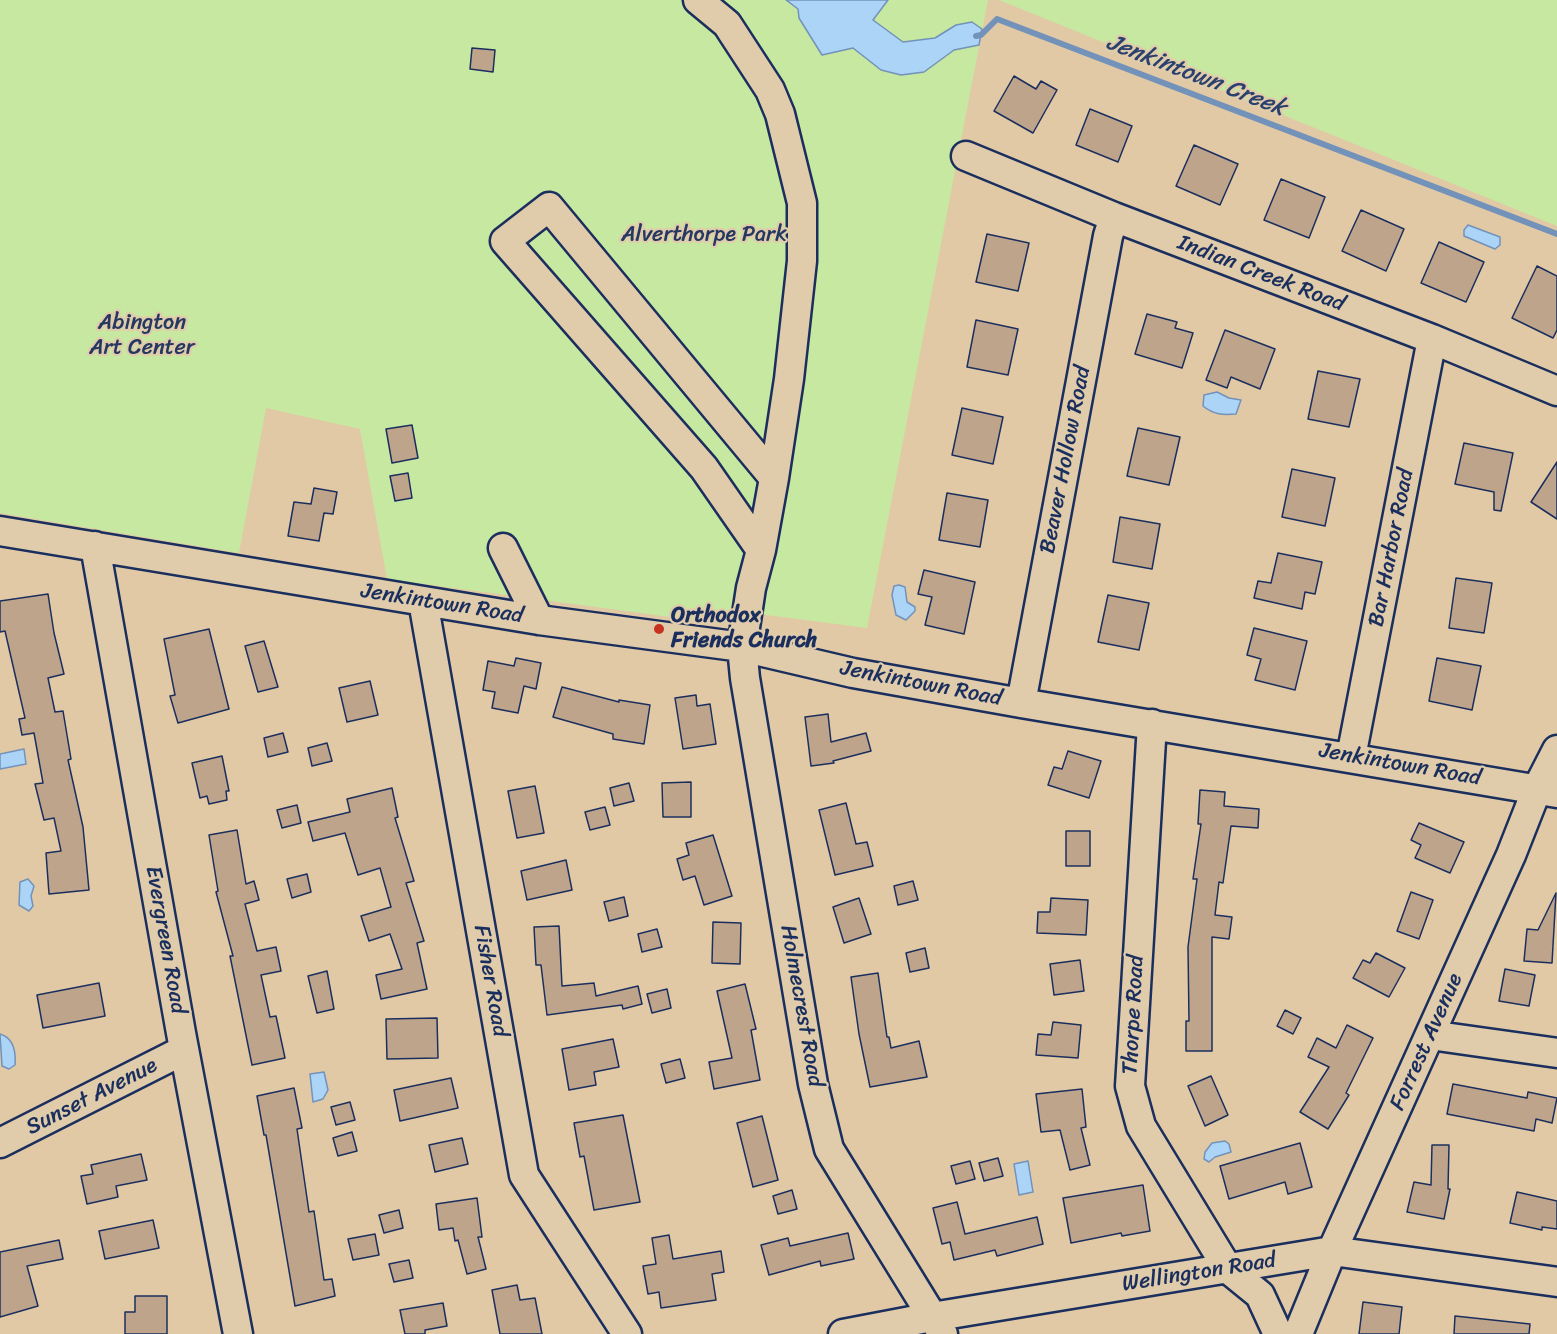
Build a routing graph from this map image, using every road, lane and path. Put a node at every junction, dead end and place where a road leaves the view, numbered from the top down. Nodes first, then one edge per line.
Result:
1 (698, 0) edge
2 (966, 156) dead end
3 (1114, 217) junction
4 (1432, 339) junction
5 (1557, 391) edge
6 (774, 478) junction
7 (0, 531) edge
8 (95, 546) junction
9 (503, 548) dead end
10 (761, 550) junction
11 (423, 601) junction
12 (539, 620) junction
13 (742, 647) junction
14 (1021, 703) junction
15 (1152, 724) junction
16 (1557, 750) edge
17 (1351, 757) junction
18 (1547, 791) edge
19 (1430, 1035) junction
20 (184, 1050) junction
21 (1557, 1053) edge
22 (0, 1143) edge
23 (1332, 1251) junction
24 (1228, 1269) junction
25 (1557, 1282) edge
26 (938, 1325) edge
27 (238, 1334) edge
28 (627, 1334) edge
29 (843, 1334) edge
30 (1278, 1334) edge
31 (1298, 1334) edge

1 - 6 street, Holmecrest Road
2 - 3 street, Indian Creek Road
3 - 4 street, Indian Creek Road
3 - 14 street, Beaver Hollow Road
4 - 5 street, Indian Creek Road
4 - 17 street, Bar Harbor Road
6 - 10 street, Holmecrest Road
6 - 10 street
7 - 8 street, Jenkintown Road
8 - 11 street, Jenkintown Road
8 - 20 street, Evergreen Road
9 - 12 street
10 - 13 street, Holmecrest Road
11 - 12 street, Jenkintown Road
11 - 28 street, Fisher Road
12 - 13 street, Jenkintown Road
13 - 14 street, Jenkintown Road
13 - 26 street, Holmecrest Road
14 - 15 street, Jenkintown Road
15 - 17 street, Jenkintown Road
15 - 24 street, Thorpe Road
16 - 18 street, Forrest Avenue
17 - 18 street, Jenkintown Road
18 - 19 street, Forrest Avenue
19 - 21 street
19 - 23 street, Forrest Avenue
20 - 22 street, Sunset Avenue
20 - 27 street, Evergreen Road
23 - 24 street, Wellington Road
23 - 25 street, Wellington Road
23 - 31 street, Forrest Avenue
24 - 26 street, Wellington Road
24 - 30 street, Thorpe Road
26 - 29 street, Wellington Road

